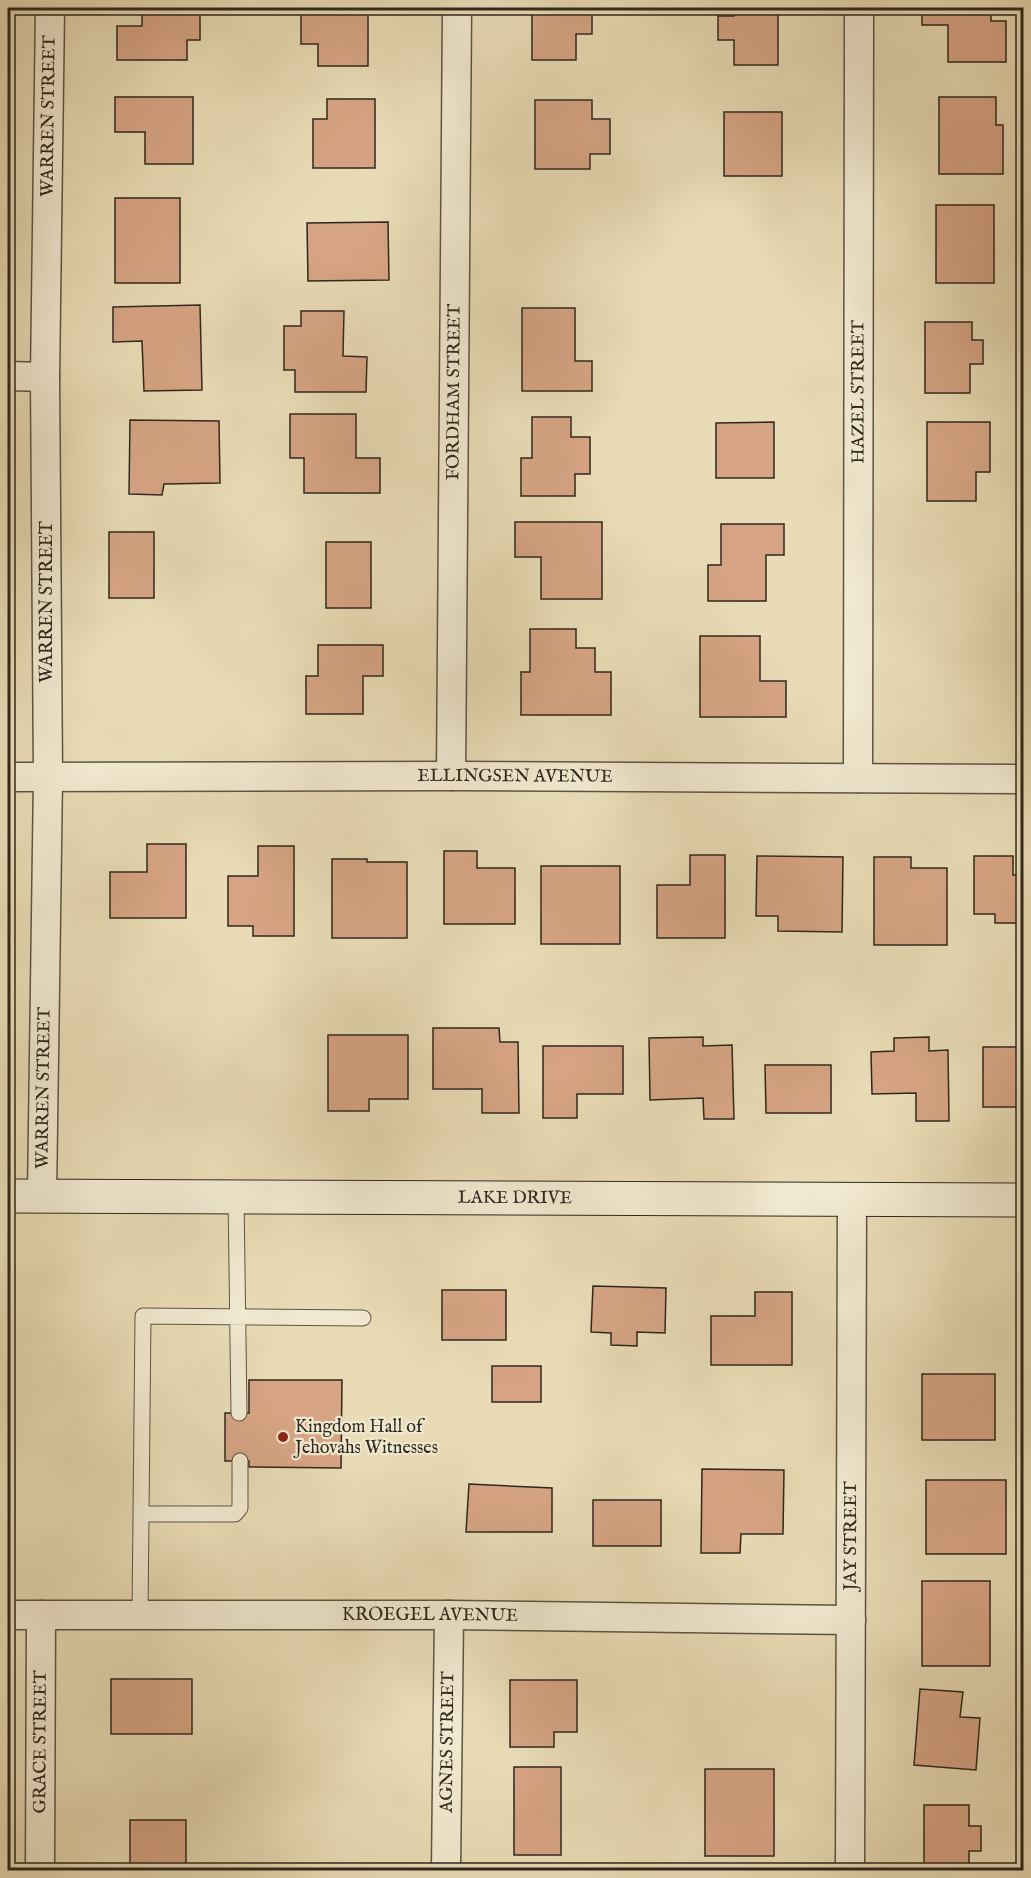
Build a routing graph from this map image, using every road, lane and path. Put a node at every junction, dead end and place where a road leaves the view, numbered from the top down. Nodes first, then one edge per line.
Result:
1 (50, 8) edge
2 (457, 8) edge
3 (859, 8) edge
4 (8, 376) edge
5 (45, 377) junction
6 (451, 776) junction
7 (8, 777) edge
8 (48, 777) junction
9 (858, 778) junction
10 (1023, 779) edge
11 (8, 1196) edge
12 (42, 1196) junction
13 (236, 1196) junction
14 (852, 1199) junction
15 (1023, 1200) edge
16 (238, 1318) junction
17 (363, 1318) dead end
18 (239, 1413) dead end
19 (240, 1461) dead end
20 (141, 1514) junction
21 (8, 1615) edge
22 (41, 1615) junction
23 (140, 1615) junction
24 (449, 1615) junction
25 (851, 1620) junction
26 (40, 1870) edge
27 (446, 1870) edge
28 (850, 1870) edge

1 - 5 street, WARREN STREET
2 - 6 street, FORDHAM STREET
3 - 9 street, HAZEL STREET
4 - 5 street
5 - 8 street, WARREN STREET
6 - 8 street, ELLINGSEN AVENUE
6 - 9 street, ELLINGSEN AVENUE
7 - 8 street, ELLINGSEN AVENUE
8 - 12 street, WARREN STREET
9 - 10 street, ELLINGSEN AVENUE
11 - 12 street, LAKE DRIVE
12 - 13 street, LAKE DRIVE
13 - 14 street, LAKE DRIVE
13 - 16 lane
14 - 15 street, LAKE DRIVE
14 - 25 street, JAY STREET
16 - 17 lane
16 - 18 lane
16 - 20 lane
19 - 20 lane
20 - 23 lane
21 - 22 street, KROEGEL AVENUE
22 - 23 street, KROEGEL AVENUE
22 - 26 street, GRACE STREET
23 - 24 street, KROEGEL AVENUE
24 - 25 street, KROEGEL AVENUE
24 - 27 street, AGNES STREET
25 - 28 street, JAY STREET

